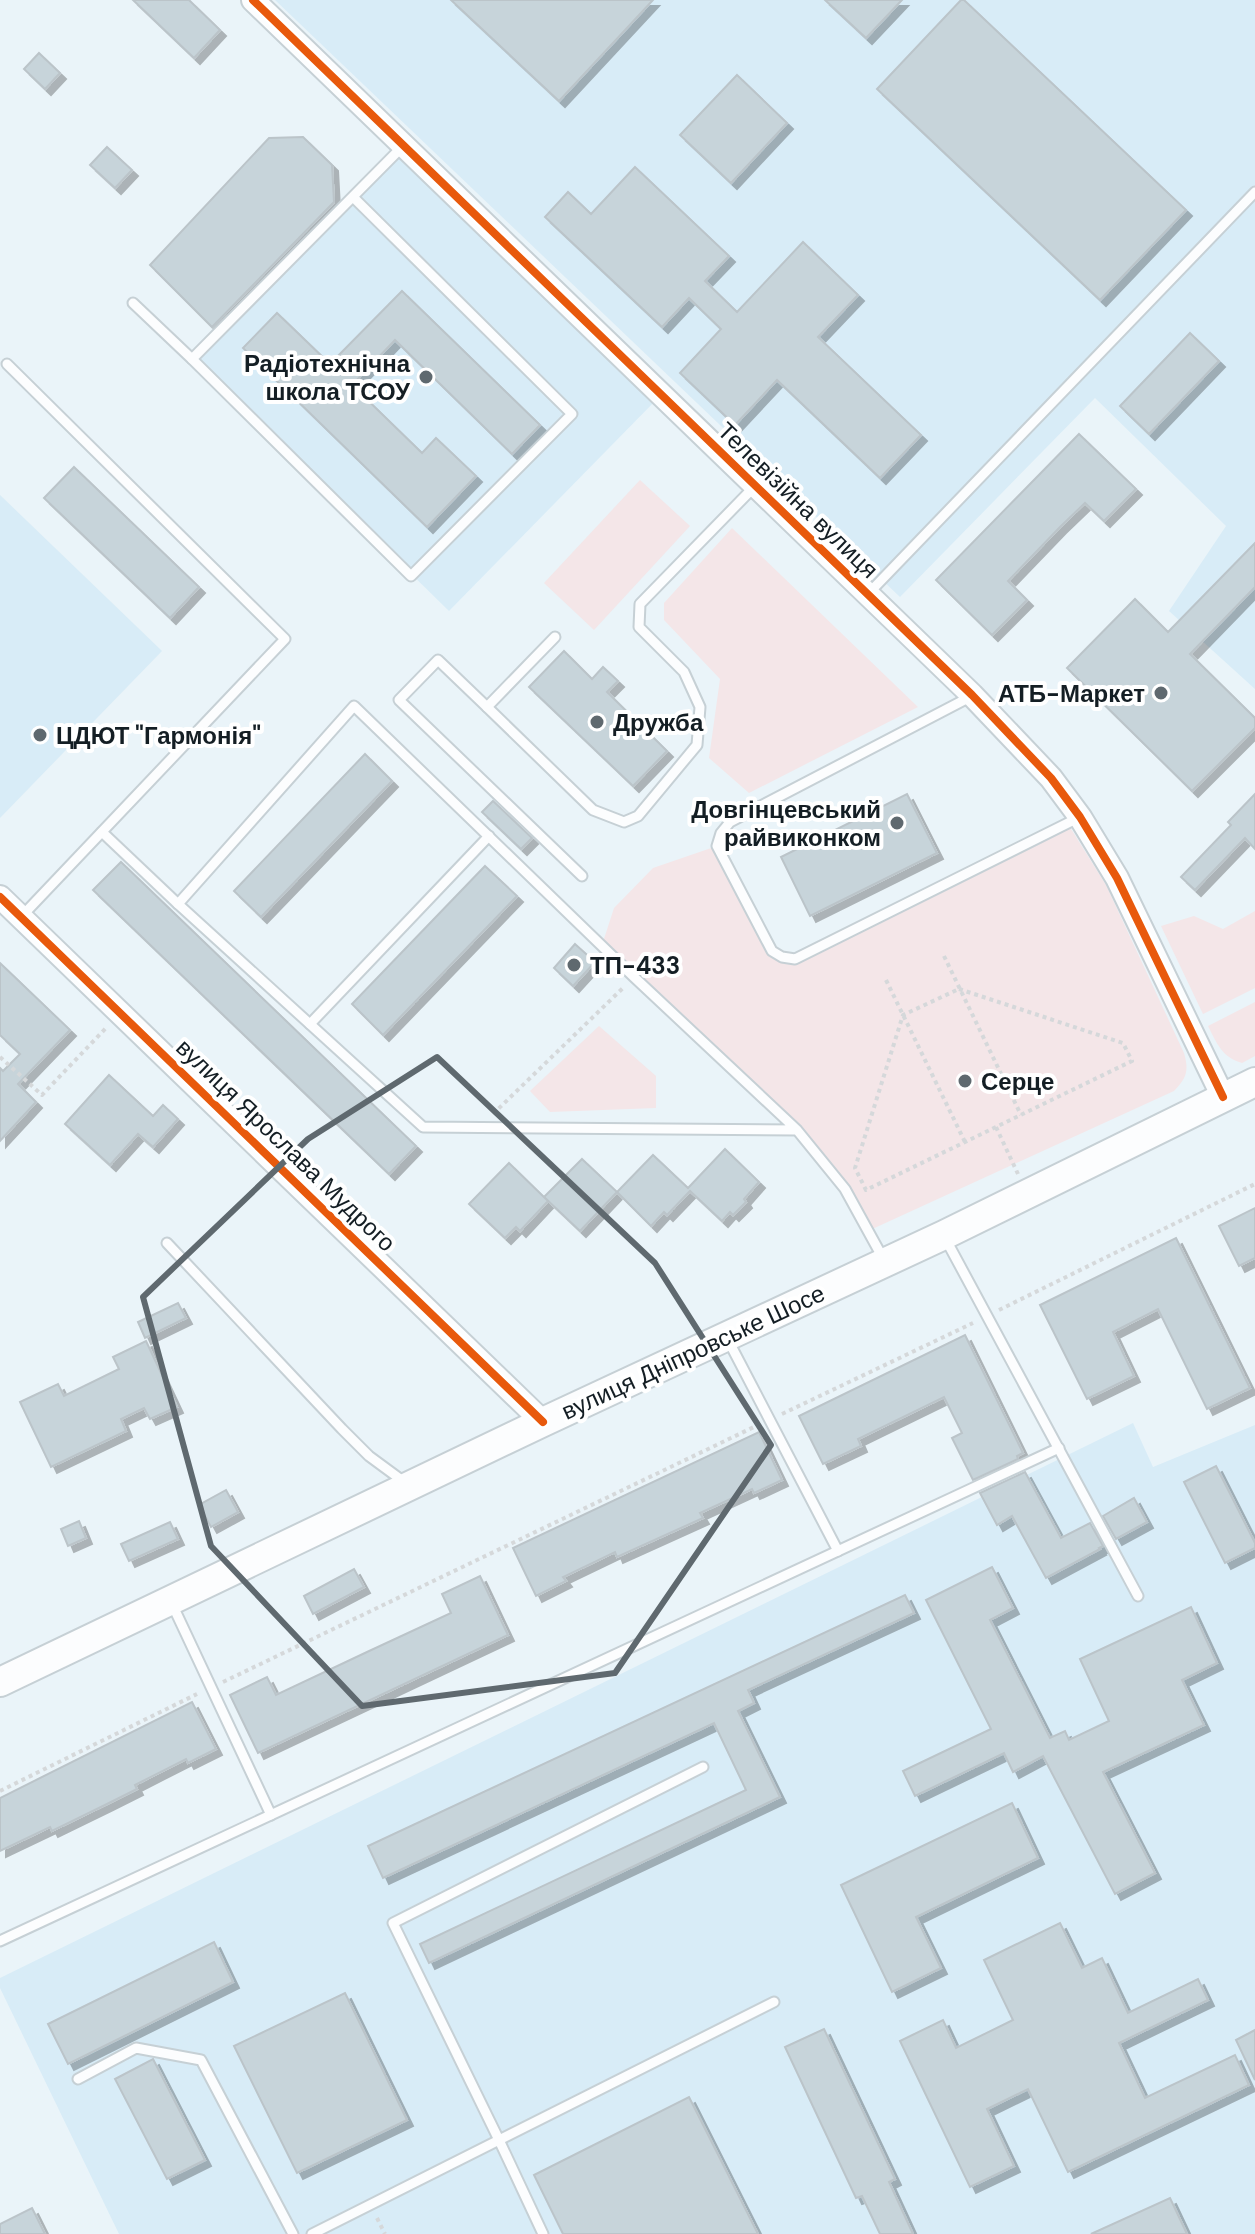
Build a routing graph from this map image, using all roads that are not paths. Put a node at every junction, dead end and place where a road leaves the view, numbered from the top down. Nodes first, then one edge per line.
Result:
1 (253, 0) edge
2 (403, 146) junction
3 (1255, 192) edge
4 (353, 197) junction
5 (133, 303) dead end
6 (192, 359) junction
7 (7, 364) dead end
8 (756, 485) junction
9 (867, 595) junction
10 (555, 637) dead end
11 (972, 695) junction
12 (487, 707) junction
13 (1080, 817) junction
14 (102, 832) junction
15 (489, 836) junction
16 (582, 876) dead end
17 (0, 897) edge
18 (178, 904) junction
19 (21, 917) junction
20 (310, 1024) junction
21 (1255, 1082) edge
22 (1223, 1097) junction
23 (797, 1130) junction
24 (944, 1235) junction
25 (167, 1243) dead end
26 (886, 1262) junction
27 (727, 1337) junction
28 (543, 1422) junction
29 (1059, 1448) junction
30 (410, 1486) junction
31 (838, 1551) junction
32 (1138, 1596) dead end
33 (171, 1601) junction
34 (0, 1682) edge
35 (703, 1767) dead end
36 (271, 1815) junction
37 (0, 1941) edge
38 (774, 2002) dead end
39 (78, 2079) dead end
40 (499, 2140) junction
41 (293, 2234) edge
42 (312, 2234) edge
43 (543, 2234) edge

1 - 2 street, Телевізійна вулиця
2 - 4 lane
2 - 8 street, Телевізійна вулиця
3 - 9 lane
4 - 6 lane
4 - 6 lane
5 - 6 lane
7 - 14 lane
8 - 9 street, Телевізійна вулиця
8 - 12 lane
9 - 11 street, Телевізійна вулиця
10 - 12 lane
11 - 13 street, Телевізійна вулиця
11 - 13 lane
12 - 16 lane
13 - 22 street, Телевізійна вулиця
14 - 18 lane
14 - 19 lane
15 - 18 lane
15 - 20 lane
15 - 23 lane
17 - 19 street, вулиця Ярослава Мудрого
18 - 20 lane
19 - 28 street, вулиця Ярослава Мудрого
20 - 23 lane
21 - 22 main road, вулиця Дніпровське Шосе
22 - 24 main road, вулиця Дніпровське Шосе
23 - 26 lane
24 - 26 main road, вулиця Дніпровське Шосе
24 - 29 lane
25 - 30 lane
26 - 27 main road, вулиця Дніпровське Шосе
27 - 28 main road, вулиця Дніпровське Шосе
27 - 31 lane
28 - 30 main road, вулиця Дніпровське Шосе
29 - 31 lane
29 - 32 lane
30 - 33 main road, вулиця Дніпровське Шосе
31 - 36 lane
33 - 34 main road, вулиця Дніпровське Шосе
33 - 36 lane
35 - 40 lane
36 - 37 lane
38 - 40 lane
39 - 41 lane
40 - 42 lane
40 - 43 lane

